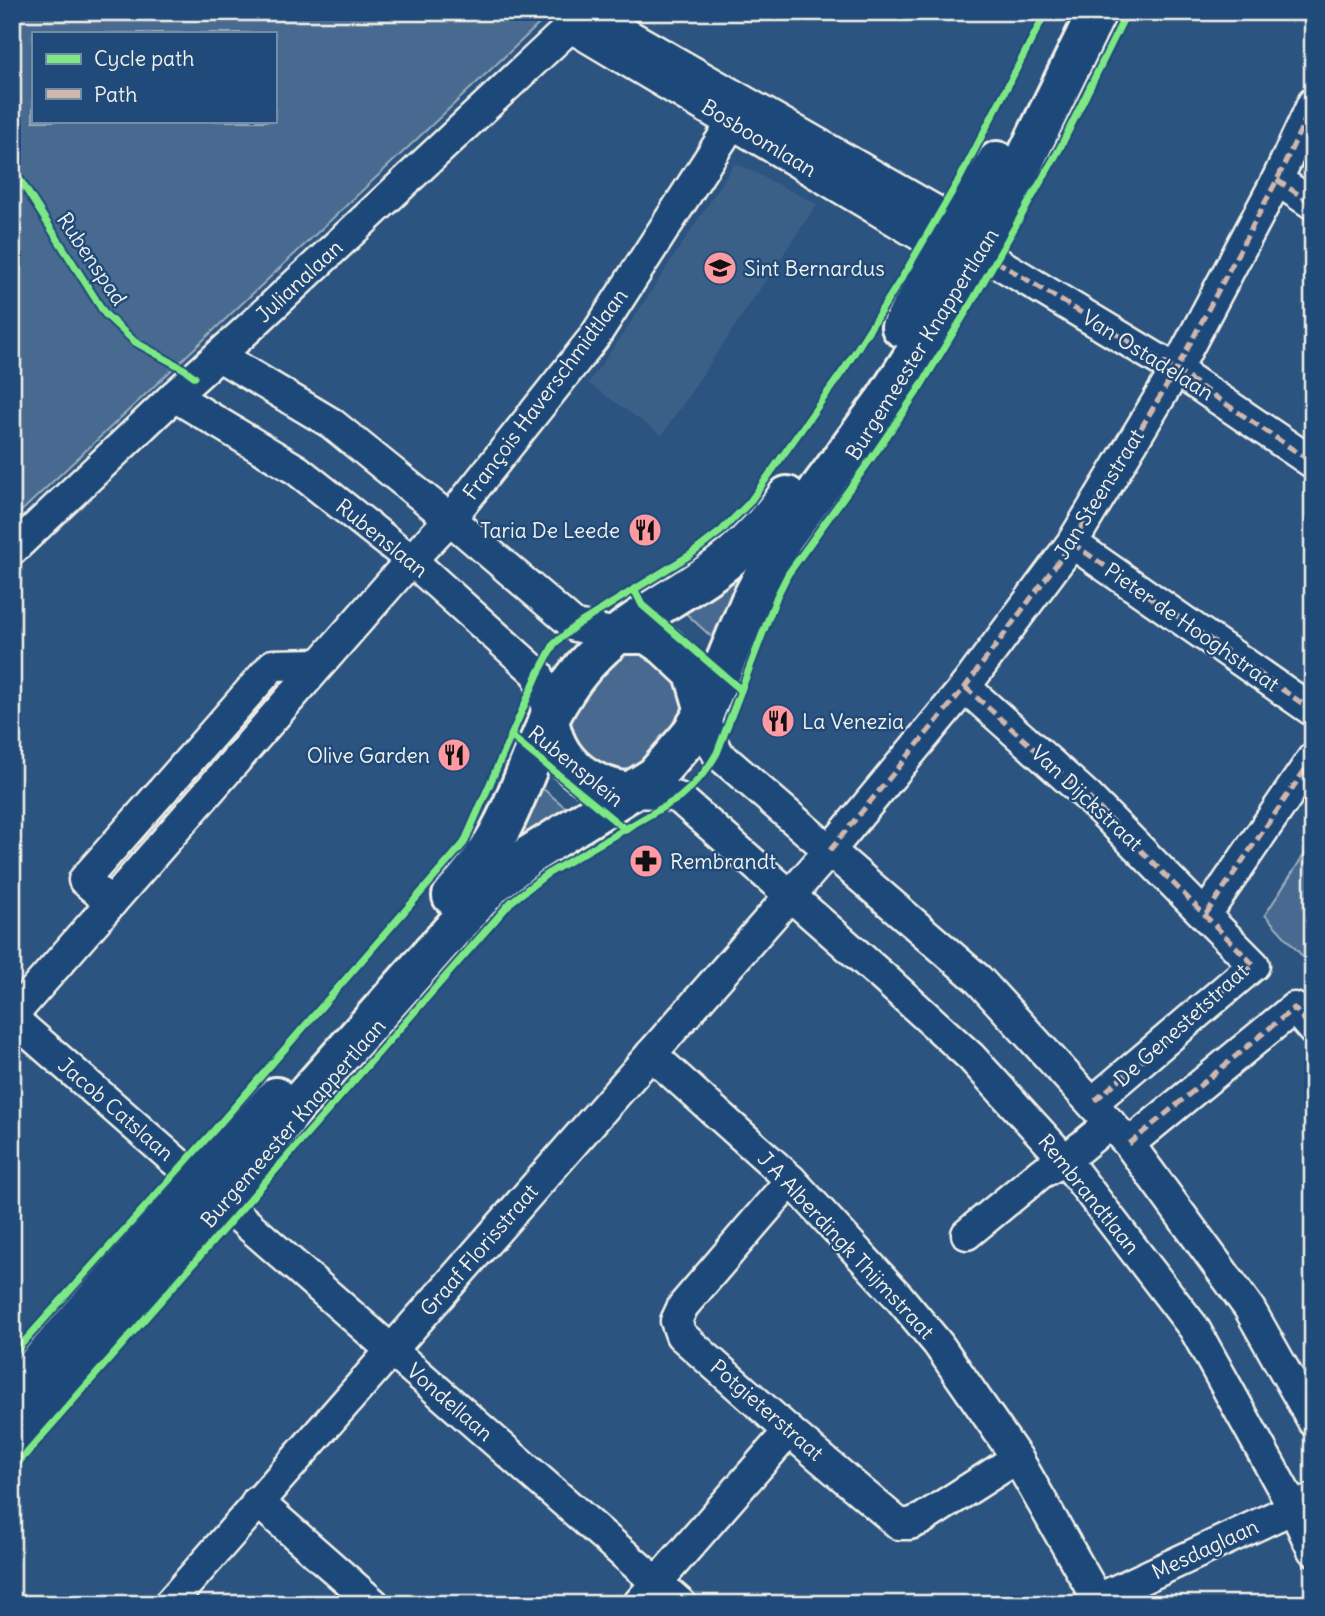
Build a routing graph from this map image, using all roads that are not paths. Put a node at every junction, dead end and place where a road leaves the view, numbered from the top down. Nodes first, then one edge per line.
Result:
1 (1076, 12) edge
2 (1097, 12) edge
3 (582, 17) edge
4 (1313, 103) edge
5 (740, 113) junction
6 (1277, 180) junction
7 (1313, 204) edge
8 (962, 242) junction
9 (219, 356) junction
10 (1176, 370) junction
11 (174, 396) junction
12 (1313, 463) edge
13 (450, 519) junction
14 (1072, 543) junction
15 (12, 550) edge
16 (411, 560) junction
17 (618, 634) junction
18 (965, 687) junction
19 (705, 711) junction
20 (1313, 711) edge
21 (549, 718) junction
22 (1313, 758) edge
23 (630, 792) junction
24 (830, 850) junction
25 (790, 897) junction
26 (1206, 914) junction
27 (12, 1017) edge
28 (1313, 1030) edge
29 (651, 1054) junction
30 (1110, 1123) junction
31 (1065, 1160) junction
32 (792, 1181) junction
33 (210, 1192) junction
34 (967, 1234) dead end
35 (391, 1350) junction
36 (12, 1394) edge
37 (1313, 1421) edge
38 (789, 1431) junction
39 (12, 1436) edge
40 (1017, 1458) junction
41 (257, 1501) junction
42 (1303, 1503) edge
43 (1313, 1550) edge
44 (648, 1593) edge
45 (1097, 1602) edge
46 (169, 1604) edge
47 (374, 1604) edge
48 (681, 1604) edge

1 - 8 main road, Burgemeester Knappertlaan
2 - 8 main road, Burgemeester Knappertlaan
3 - 5 street, Bosboomlaan
3 - 9 street, Julianalaan
4 - 6 street, Jan Steenstraat
5 - 8 street, Bosboomlaan
5 - 13 street, François Haverschmidtlaan
6 - 7 street
6 - 10 street, Jan Steenstraat
8 - 10 street, Van Ostadelaan
8 - 17 main road, Burgemeester Knappertlaan
8 - 19 main road, Burgemeester Knappertlaan
9 - 11 street, Julianalaan
9 - 13 street
10 - 12 street, Van Ostadelaan
10 - 14 street, Jan Steenstraat
11 - 15 street, Julianalaan
11 - 16 street, Rubenslaan
13 - 16 street, François Haverschmidtlaan
13 - 17 street
14 - 18 street, Jan Steenstraat
14 - 20 street, Pieter de Hooghstraat
16 - 21 street, Rubenslaan
16 - 27 street, François Haverschmidtlaan
17 - 19 main road
17 - 21 main road, Rubensplein
18 - 24 street, Jan Steenstraat
18 - 26 street, Van Dijckstraat
19 - 23 main road, Rubensplein
19 - 24 street
21 - 23 main road, Rubensplein
21 - 33 main road, Burgemeester Knappertlaan
22 - 26 street
23 - 25 street, Rembrandtlaan
23 - 33 main road, Burgemeester Knappertlaan
24 - 25 street
24 - 30 street
25 - 29 street, Graaf Florisstraat
25 - 31 street, Rembrandtlaan
26 - 30 street, De Genestetstraat
27 - 33 street, Jacob Catslaan
28 - 30 street, De Genestetstraat
29 - 32 street, J A Alberdingk Thijmstraat
29 - 35 street, Graaf Florisstraat
30 - 31 street, De Genestetstraat
30 - 37 street
31 - 34 street, De Genestetstraat
31 - 42 street, Rembrandtlaan
32 - 38 street, Potgieterstraat
32 - 40 street, J A Alberdingk Thijmstraat
33 - 35 street, Vondellaan
33 - 36 main road, Burgemeester Knappertlaan
33 - 39 main road, Burgemeester Knappertlaan
35 - 41 street, Graaf Florisstraat
35 - 44 street, Vondellaan
38 - 40 street, Potgieterstraat
38 - 44 street
40 - 45 street, J A Alberdingk Thijmstraat
41 - 46 street, Graaf Florisstraat
41 - 47 street
42 - 43 street, Rembrandtlaan
42 - 45 street, Mesdaglaan
44 - 48 street, Vondellaan

